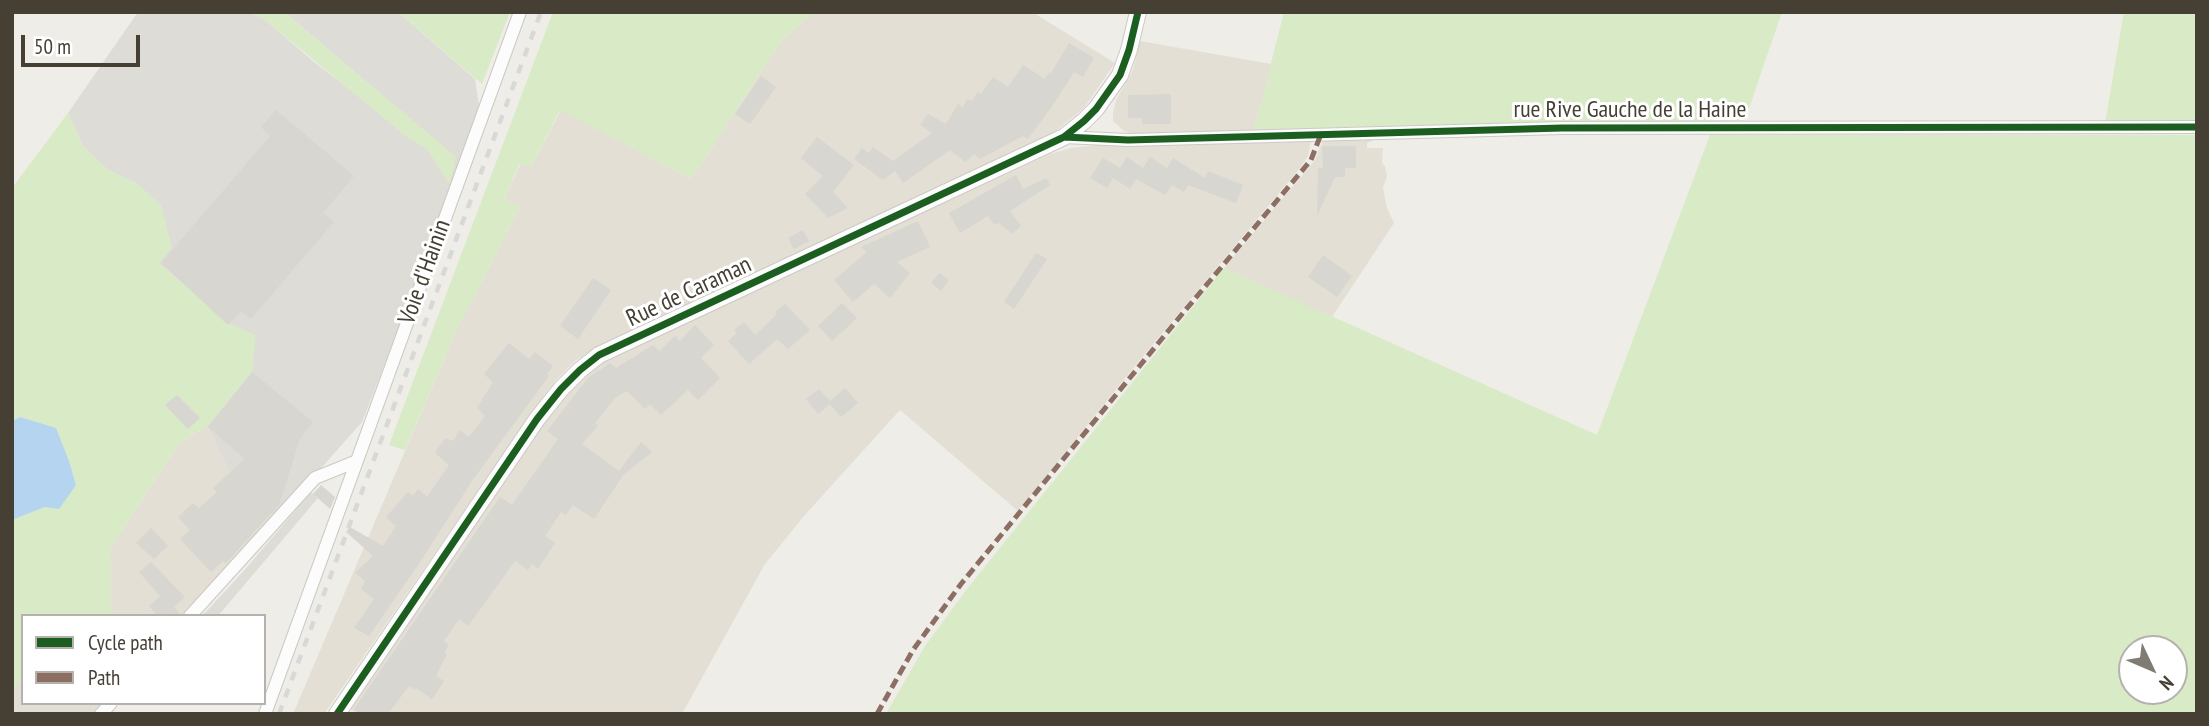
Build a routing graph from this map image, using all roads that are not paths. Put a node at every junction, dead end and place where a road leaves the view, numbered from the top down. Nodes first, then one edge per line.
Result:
1 (520, 12) edge
2 (1138, 12) edge
3 (2197, 127) edge
4 (1064, 137) junction
5 (357, 461) junction
6 (192, 614) edge
7 (265, 714) edge
8 (337, 714) edge

1 - 5 street, Voie d'Hainin
2 - 4 street, Rue de Caraman
3 - 4 street, rue Rive Gauche de la Haine
4 - 8 street, Rue de Caraman
5 - 6 street
5 - 7 street, Voie d'Hainin

